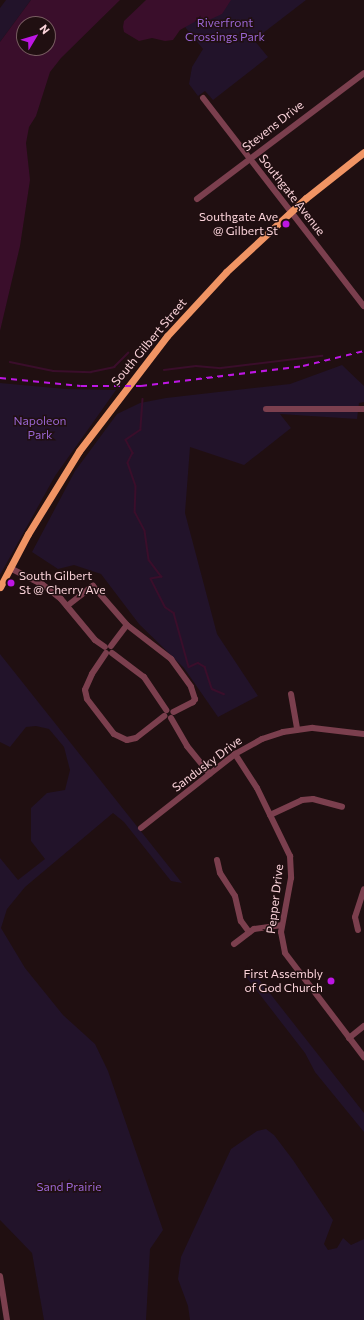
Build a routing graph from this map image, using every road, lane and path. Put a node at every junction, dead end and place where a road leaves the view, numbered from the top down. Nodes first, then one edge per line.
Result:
1 (364, 72) edge
2 (203, 98) dead end
3 (364, 152) edge
4 (250, 158) junction
5 (197, 199) dead end
6 (291, 212) junction
7 (364, 306) edge
8 (266, 409) dead end
9 (364, 409) edge
10 (10, 568) junction
11 (0, 587) edge
12 (67, 606) junction
13 (127, 625) junction
14 (109, 650) junction
15 (291, 694) dead end
16 (169, 714) junction
17 (297, 729) junction
18 (364, 734) edge
19 (235, 754) junction
20 (210, 774) junction
21 (342, 807) dead end
22 (270, 815) junction
23 (141, 828) dead end
24 (217, 860) dead end
25 (364, 889) edge
26 (282, 925) junction
27 (358, 930) dead end
28 (249, 932) junction
29 (234, 944) dead end
30 (364, 1026) edge
31 (349, 1038) junction
32 (364, 1057) edge
33 (0, 1276) edge
34 (7, 1320) edge

1 - 4 street, Stevens Drive
2 - 4 street, Southgate Avenue
3 - 6 main road, South Gilbert Street
4 - 5 street, Stevens Drive
4 - 6 street, Southgate Avenue
6 - 7 street, Southgate Avenue
6 - 10 main road, South Gilbert Street
8 - 9 street
10 - 11 main road, South Gilbert Street
10 - 12 street
12 - 13 street
12 - 14 street
13 - 14 street
13 - 16 street
14 - 16 street
14 - 16 street
15 - 17 street
16 - 20 street
17 - 18 street, Sandusky Drive
17 - 19 street, Sandusky Drive
19 - 20 street, Sandusky Drive
19 - 22 street, Pepper Drive
20 - 23 street, Sandusky Drive
21 - 22 street
22 - 26 street, Pepper Drive
24 - 28 street
25 - 27 street
26 - 28 street
26 - 31 street, Pepper Drive
28 - 29 street
30 - 31 street
31 - 32 street, Pepper Drive
33 - 34 street

